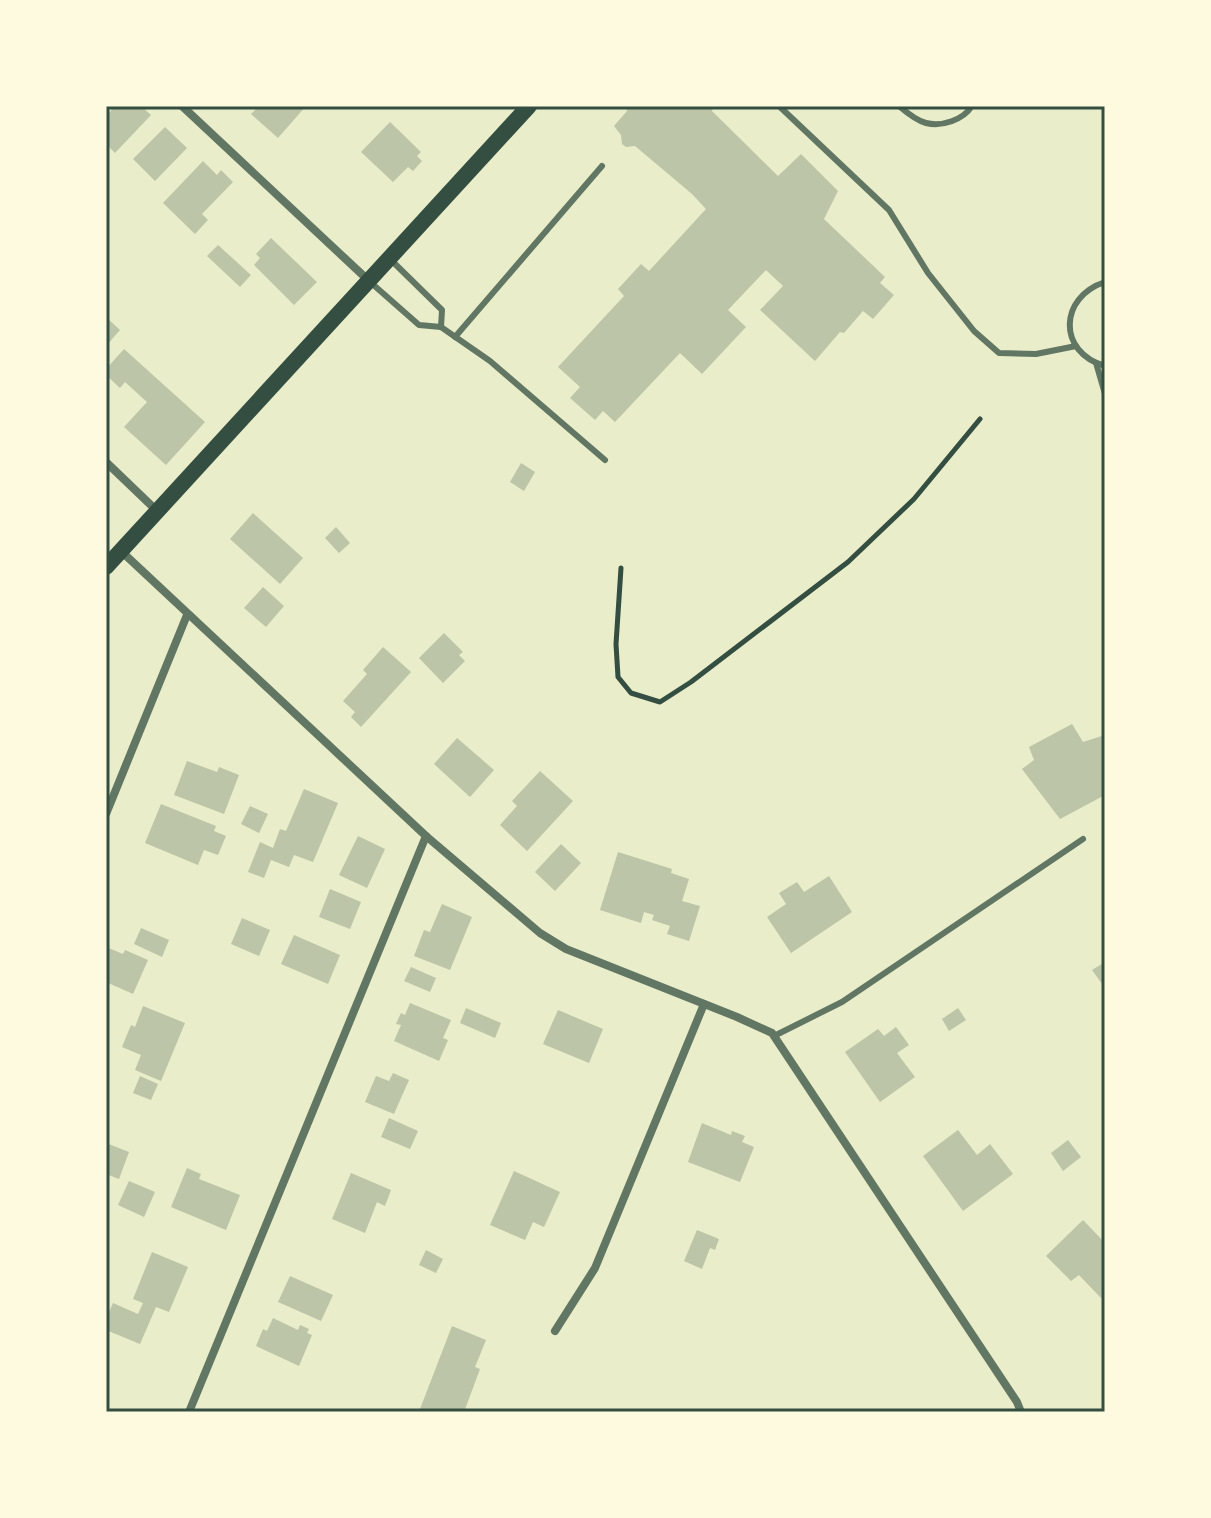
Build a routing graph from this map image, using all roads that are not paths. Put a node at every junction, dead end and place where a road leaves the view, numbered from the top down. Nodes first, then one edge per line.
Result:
1 (182, 106) edge
2 (529, 106) edge
3 (779, 106) edge
4 (899, 106) edge
5 (972, 106) edge
6 (602, 166) dead end
7 (389, 258) junction
8 (368, 280) junction
9 (1105, 282) edge
10 (441, 327) junction
11 (455, 337) junction
12 (1076, 346) junction
13 (1096, 363) junction
14 (1105, 366) edge
15 (1105, 394) edge
16 (605, 460) dead end
17 (106, 462) edge
18 (157, 511) junction
19 (121, 551) junction
20 (106, 567) edge
21 (187, 615) junction
22 (106, 814) edge
23 (426, 836) junction
24 (1083, 839) dead end
25 (704, 1004) junction
26 (774, 1036) junction
27 (555, 1331) dead end
28 (189, 1412) edge
29 (1021, 1412) edge

1 - 8 street
2 - 7 main road
3 - 12 lane
4 - 5 lane
6 - 11 lane
7 - 8 main road
7 - 10 lane
8 - 10 lane
8 - 18 main road
9 - 12 lane
10 - 11 lane
11 - 16 lane
12 - 13 lane
13 - 14 lane
13 - 15 lane
17 - 18 street
18 - 19 main road
19 - 20 main road
19 - 21 street
21 - 22 street
21 - 23 street
23 - 25 street
23 - 28 street
24 - 26 lane
25 - 26 street
25 - 27 street
26 - 29 street

